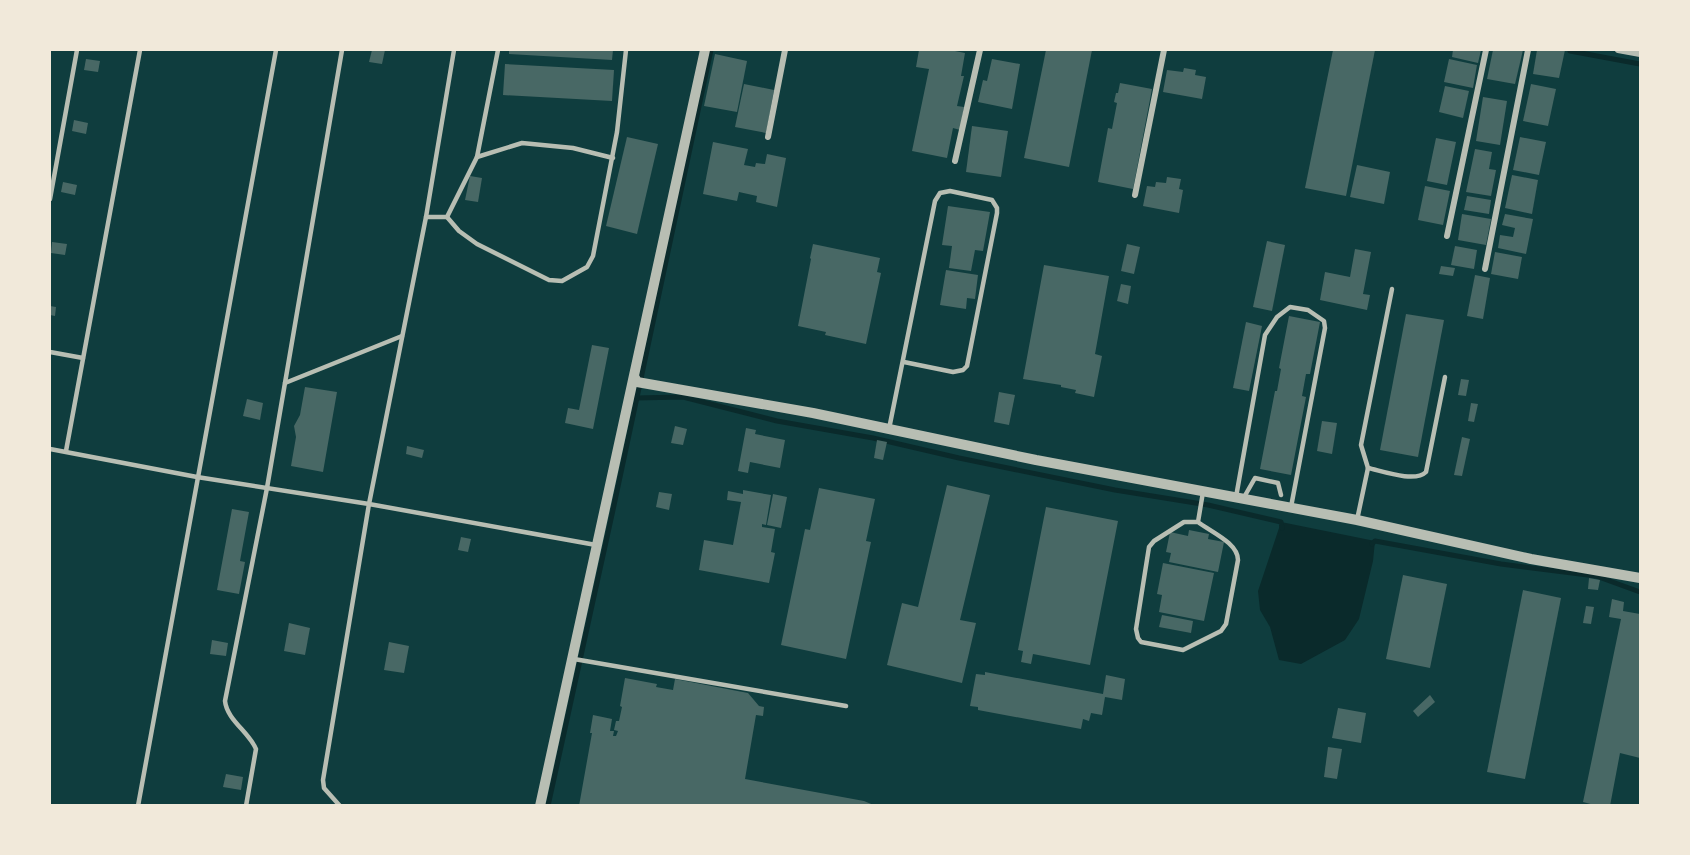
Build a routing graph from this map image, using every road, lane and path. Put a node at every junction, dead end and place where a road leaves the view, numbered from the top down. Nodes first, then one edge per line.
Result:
1 (76, 50) edge
2 (140, 50) edge
3 (276, 50) edge
4 (342, 50) edge
5 (454, 50) edge
6 (498, 50) edge
7 (626, 50) edge
8 (705, 50) edge
9 (785, 50) edge
10 (980, 50) edge
11 (1164, 50) edge
12 (1486, 50) edge
13 (1528, 50) edge
14 (1618, 50) edge
15 (1641, 54) edge
16 (768, 137) dead end
17 (477, 156) junction
18 (613, 158) junction
19 (955, 161) dead end
20 (1135, 195) dead end
21 (50, 199) edge
22 (426, 217) junction
23 (447, 217) junction
24 (1447, 236) dead end
25 (1485, 269) dead end
26 (1392, 289) dead end
27 (402, 336) junction
28 (50, 352) edge
29 (83, 358) junction
30 (904, 362) junction
31 (1445, 377) dead end
32 (635, 378) junction
33 (285, 383) junction
34 (889, 429) junction
35 (50, 448) edge
36 (66, 452) junction
37 (1368, 468) junction
38 (197, 477) junction
39 (267, 488) junction
40 (1203, 492) junction
41 (1281, 495) dead end
42 (1239, 499) junction
43 (369, 504) junction
44 (1291, 507) junction
45 (1357, 520) junction
46 (1198, 522) junction
47 (598, 546) junction
48 (1641, 578) edge
49 (574, 659) junction
50 (846, 706) dead end
51 (138, 806) edge
52 (246, 806) edge
53 (340, 806) edge
54 (540, 806) edge

1 - 21 lane
2 - 29 lane
3 - 38 lane
4 - 33 lane
5 - 22 lane
6 - 17 lane
7 - 18 lane
8 - 32 street
9 - 16 street
10 - 19 street
11 - 20 street
12 - 24 street
13 - 25 street
14 - 15 street
17 - 18 lane
17 - 23 lane
18 - 23 lane
22 - 23 lane
22 - 27 lane
26 - 37 lane
27 - 33 lane
27 - 43 lane
28 - 29 lane
29 - 36 lane
30 - 30 lane
30 - 34 lane
31 - 37 lane
32 - 34 street
32 - 47 street
33 - 39 lane
34 - 40 street
35 - 36 lane
36 - 38 lane
37 - 45 lane
38 - 39 lane
38 - 51 lane
39 - 43 lane
39 - 52 lane
40 - 42 street
40 - 46 lane
41 - 42 lane
42 - 44 street
42 - 44 lane
43 - 47 lane
43 - 53 lane
44 - 45 street
45 - 48 street
46 - 46 lane
47 - 49 street
49 - 50 lane
49 - 54 street

